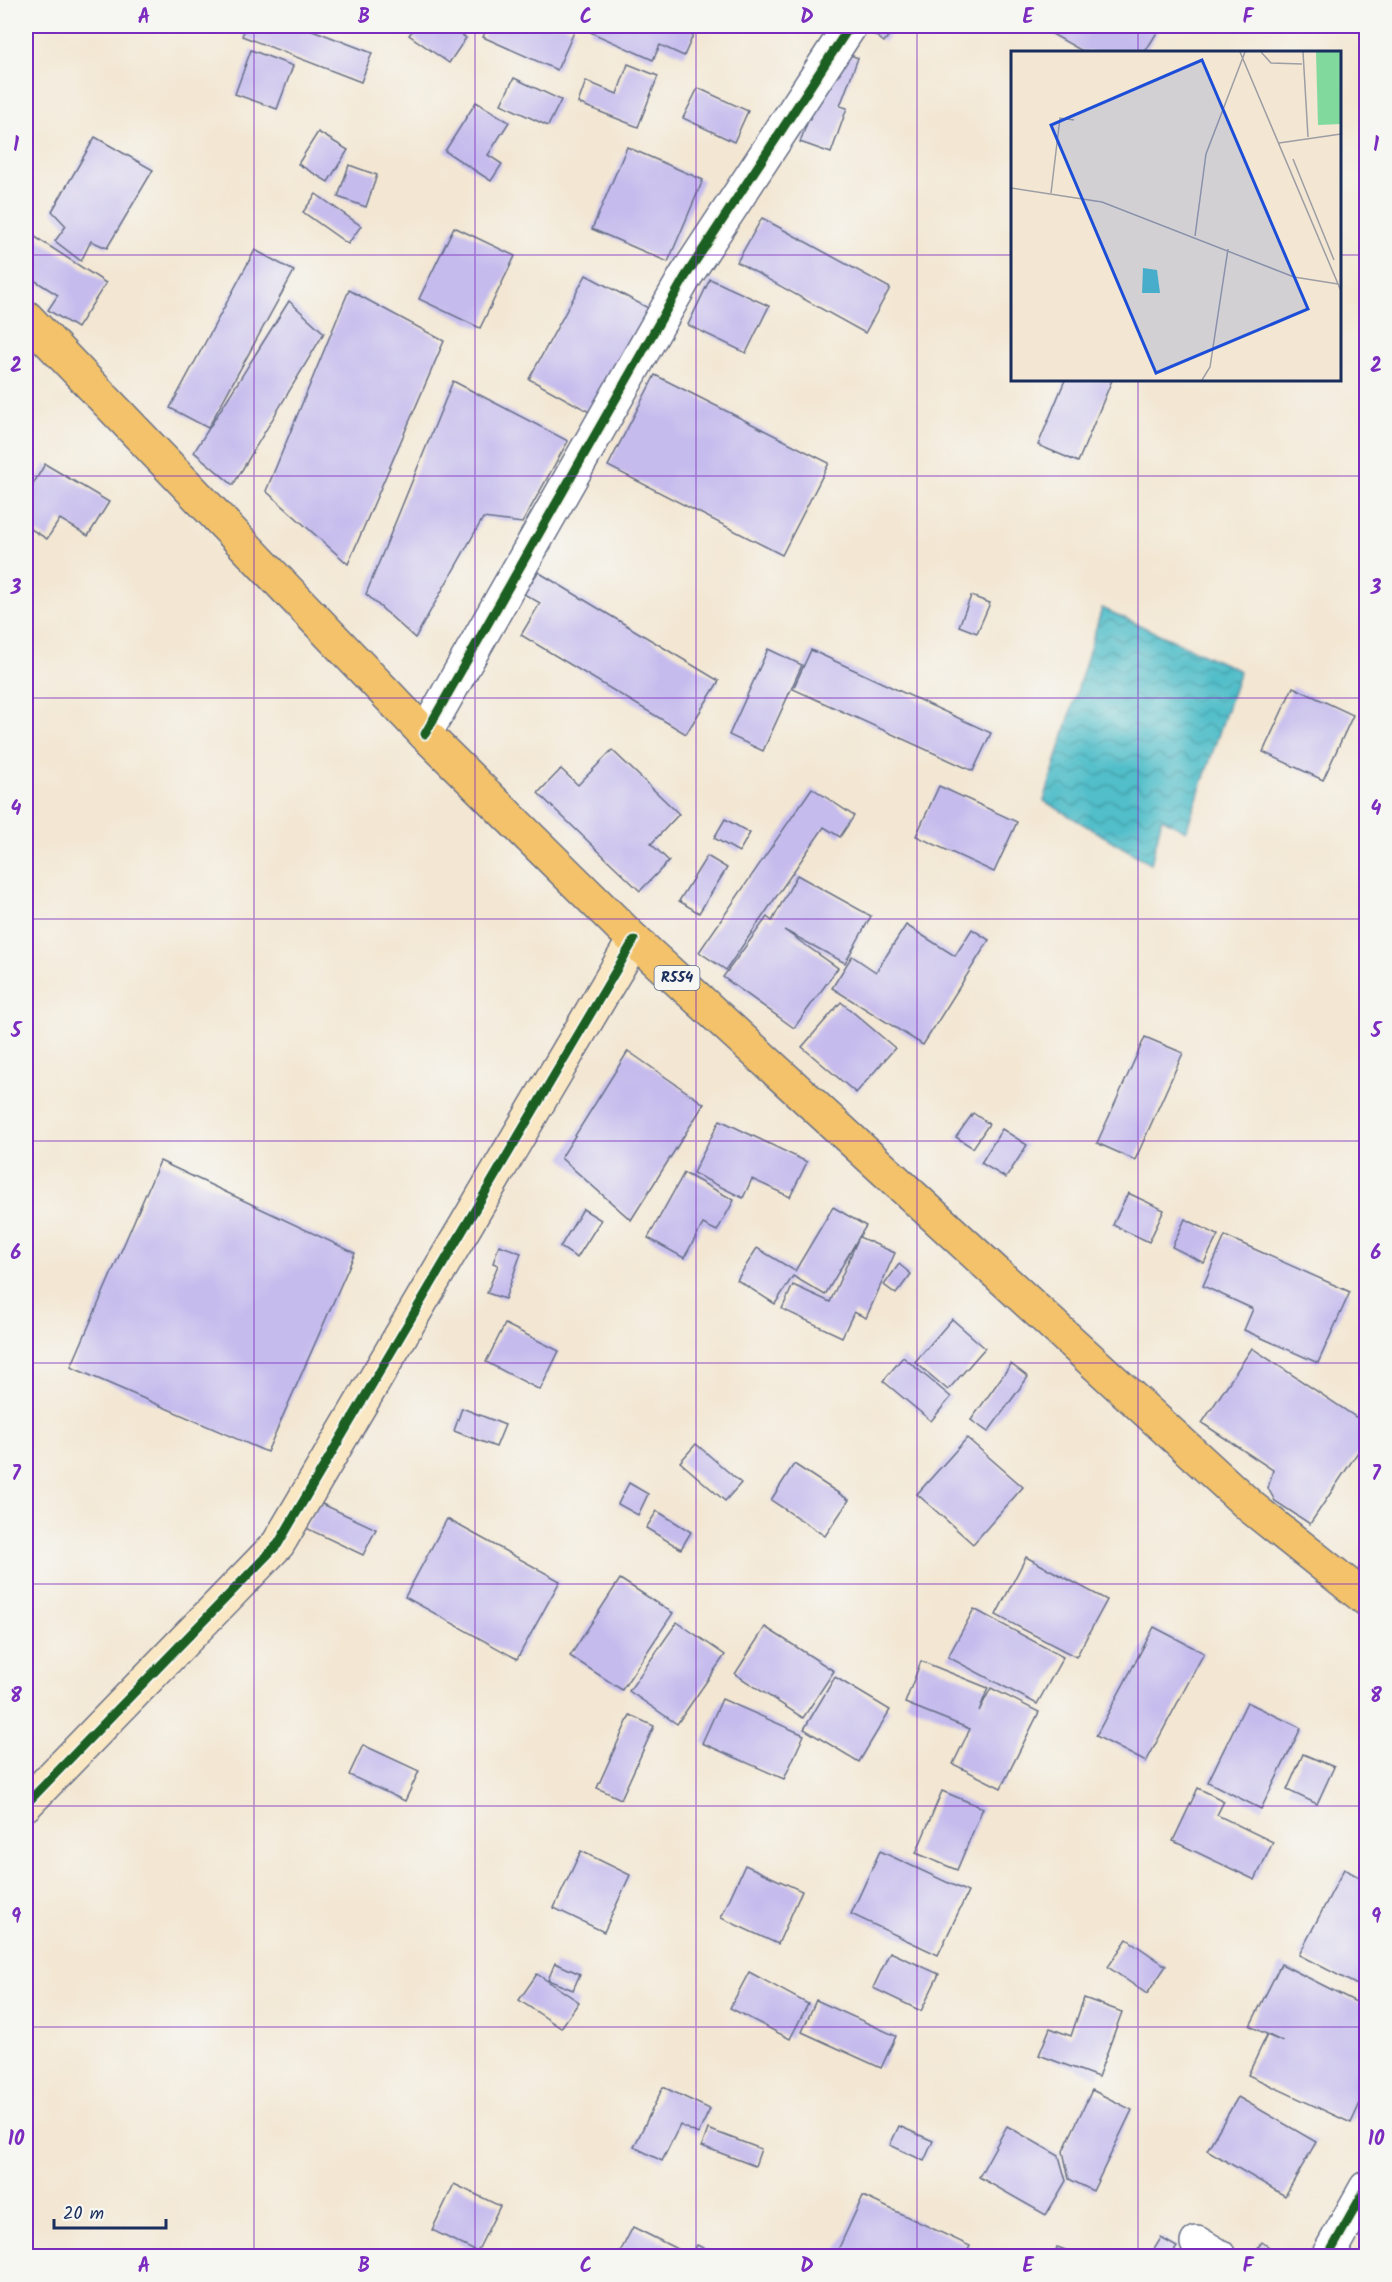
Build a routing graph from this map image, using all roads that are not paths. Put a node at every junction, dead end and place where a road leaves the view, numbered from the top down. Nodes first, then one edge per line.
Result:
1 (850, 26) edge
2 (26, 317) edge
3 (425, 734) junction
4 (634, 940) junction
5 (1366, 1599) edge
6 (26, 1804) edge
7 (1366, 2188) edge
8 (1328, 2256) edge

1 - 3 street
2 - 3 main road, R554
3 - 4 main road, R554
4 - 5 main road, R554
4 - 6 street
7 - 8 street

